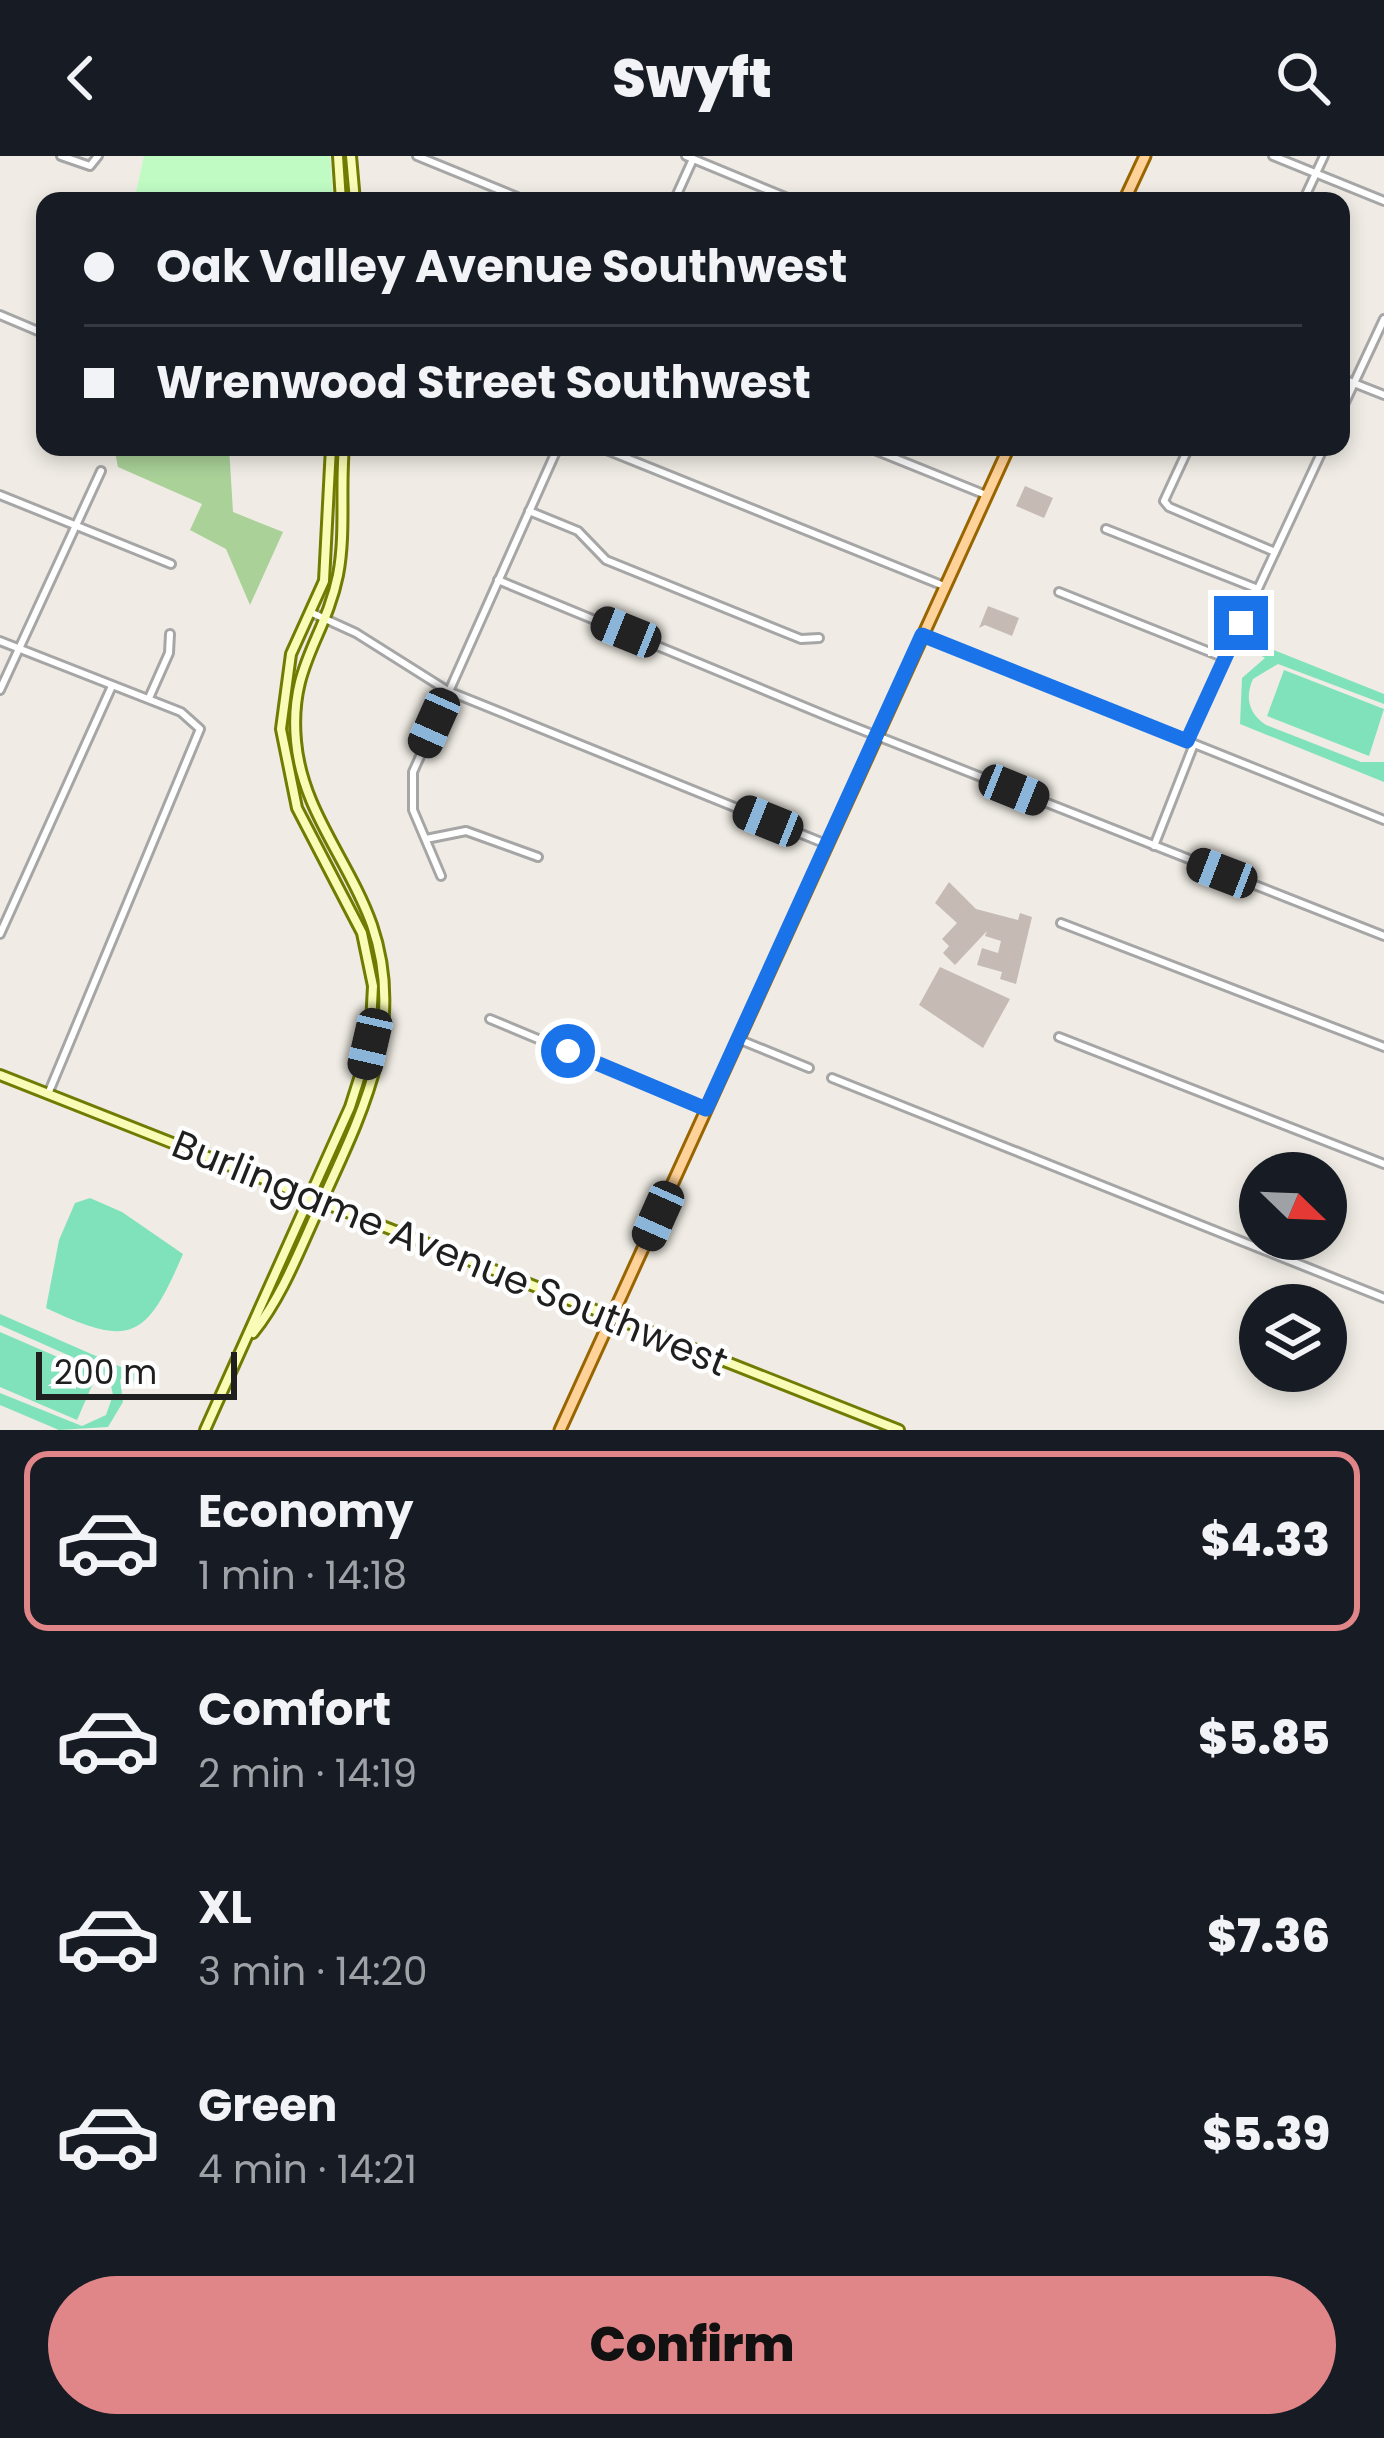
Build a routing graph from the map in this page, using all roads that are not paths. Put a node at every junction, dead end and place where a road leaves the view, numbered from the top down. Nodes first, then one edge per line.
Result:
1 (61, 156) edge
2 (98, 156) edge
3 (338, 156) edge
4 (351, 156) edge
5 (416, 156) edge
6 (1145, 156) edge
7 (1273, 156) edge
8 (1324, 156) edge
9 (690, 158) edge
10 (1316, 173) junction
11 (340, 192) edge
12 (354, 192) edge
13 (505, 192) edge
14 (677, 192) edge
15 (773, 192) edge
16 (1128, 192) edge
17 (1307, 192) edge
18 (1384, 201) edge
19 (0, 315) edge
20 (1384, 319) edge
21 (36, 330) edge
22 (1350, 381) edge
23 (1354, 383) junction
24 (1350, 392) edge
25 (1384, 394) edge
26 (331, 456) edge
27 (344, 456) edge
28 (554, 456) edge
29 (621, 456) edge
30 (889, 456) edge
31 (1005, 456) edge
32 (1185, 456) edge
33 (1320, 456) edge
34 (101, 471) dead end
35 (0, 495) edge
36 (986, 495) junction
37 (529, 511) junction
38 (76, 526) junction
39 (1106, 529) dead end
40 (1275, 553) junction
41 (172, 564) dead end
42 (498, 580) junction
43 (944, 586) junction
44 (1258, 589) junction
45 (1059, 592) dead end
46 (310, 612) junction
47 (322, 617) junction
48 (170, 634) dead end
49 (922, 635) junction
50 (818, 638) dead end
51 (0, 641) edge
52 (19, 649) junction
53 (1225, 658) junction
54 (112, 685) junction
55 (0, 690) edge
56 (448, 691) junction
57 (149, 700) junction
58 (876, 736) junction
59 (1191, 743) junction
60 (298, 757) junction
61 (285, 760) junction
62 (1384, 820) edge
63 (425, 838) junction
64 (826, 844) junction
65 (1154, 846) junction
66 (538, 857) dead end
67 (442, 876) dead end
68 (1061, 922) dead end
69 (0, 934) edge
70 (1384, 936) edge
71 (490, 1019) dead end
72 (1059, 1037) dead end
73 (738, 1039) junction
74 (1384, 1047) edge
75 (809, 1068) dead end
76 (0, 1075) edge
77 (832, 1078) dead end
78 (49, 1094) junction
79 (706, 1109) junction
80 (1384, 1164) edge
81 (308, 1197) junction
82 (321, 1202) junction
83 (1384, 1298) edge
84 (611, 1318) junction
85 (248, 1339) junction
86 (206, 1430) edge
87 (560, 1430) edge
88 (899, 1430) edge

1 - 2 street
3 - 11 street
4 - 12 street
5 - 13 street
6 - 16 main road
7 - 10 street
8 - 10 street
9 - 14 street
9 - 15 street
10 - 17 street
10 - 18 street
19 - 21 street
20 - 23 street
22 - 23 street
23 - 24 street
23 - 25 street
26 - 46 street
27 - 47 street
28 - 37 street
29 - 43 street
30 - 36 street
31 - 36 main road
32 - 40 street
33 - 40 street
34 - 38 street
35 - 38 street
36 - 43 main road
37 - 42 street
37 - 50 street
38 - 41 street
38 - 52 street
39 - 44 street
40 - 44 street
42 - 56 street
42 - 58 street
43 - 49 main road
44 - 53 street
45 - 53 street
46 - 47 street
46 - 61 street
47 - 56 street
47 - 60 street
48 - 57 street
49 - 58 main road
49 - 59 street
51 - 52 street
52 - 54 street
52 - 55 street
53 - 59 street
54 - 57 street
54 - 69 street
56 - 63 street
56 - 64 street
57 - 78 street
58 - 64 main road
58 - 65 street
59 - 62 street
59 - 65 street
60 - 61 street
60 - 82 street
61 - 81 street
63 - 66 street
63 - 67 street
64 - 73 main road
65 - 70 street
68 - 74 street
71 - 79 street
72 - 80 street
73 - 75 street
73 - 79 main road
76 - 78 street, Burlingame Avenue Southwest
77 - 83 street
78 - 81 street, Burlingame Avenue Southwest
79 - 84 main road
81 - 82 street, Burlingame Avenue Southwest
81 - 85 street
82 - 84 street, Burlingame Avenue Southwest
82 - 85 street
84 - 87 main road
84 - 88 street, Burlingame Avenue Southwest
85 - 86 street

